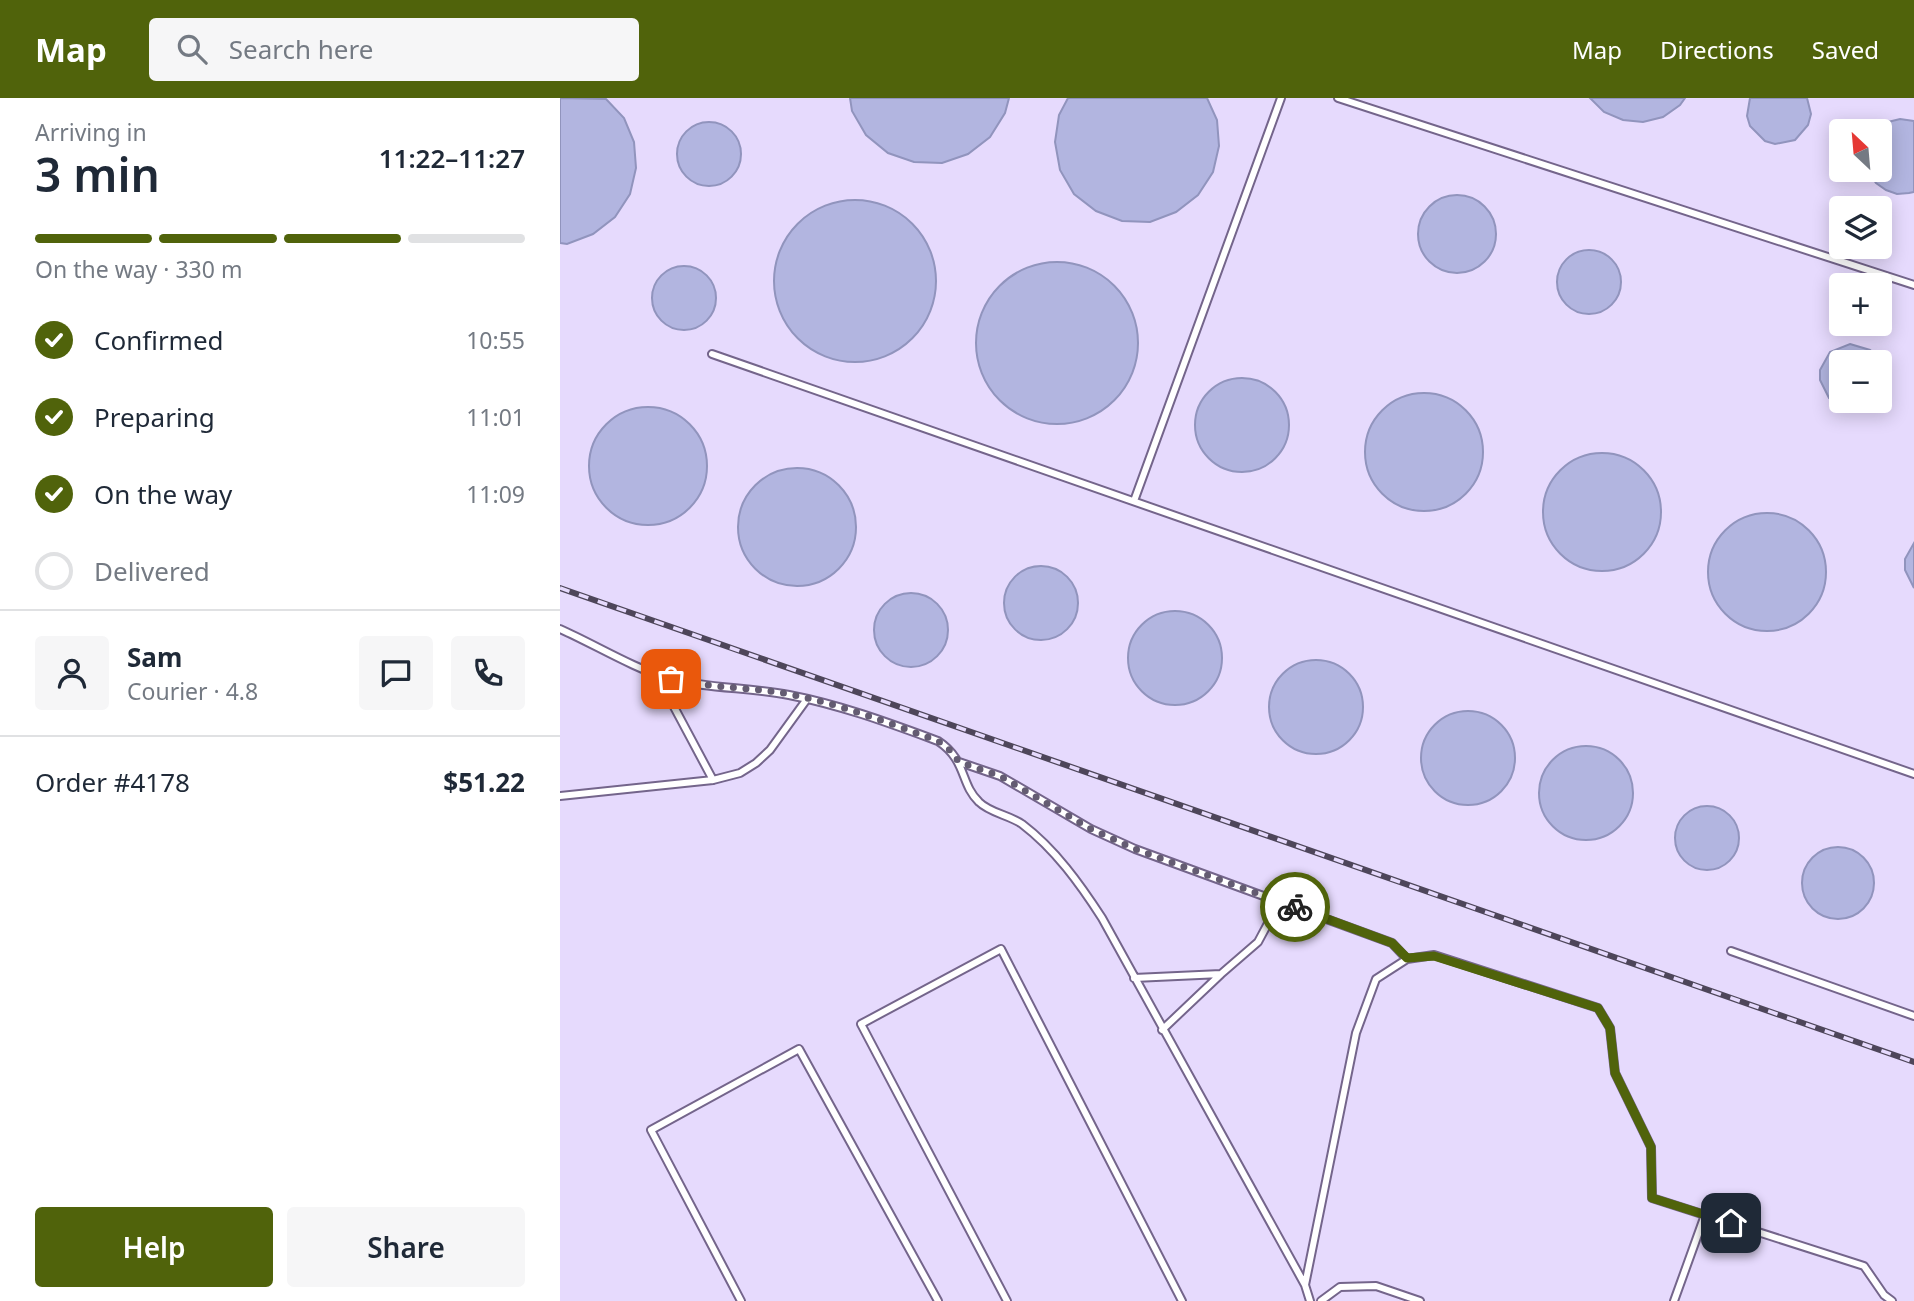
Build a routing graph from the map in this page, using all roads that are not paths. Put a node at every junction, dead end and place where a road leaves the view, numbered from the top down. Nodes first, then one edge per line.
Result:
1 (1281, 98) edge
2 (1338, 98) edge
3 (1914, 285) edge
4 (712, 354) dead end
5 (1135, 501) junction
6 (560, 629) edge
7 (657, 675) junction
8 (807, 699) junction
9 (959, 762) junction
10 (1914, 774) edge
11 (713, 780) junction
12 (560, 796) edge
13 (1280, 901) junction
14 (1731, 951) dead end
15 (1407, 958) junction
16 (1221, 974) junction
17 (1134, 978) junction
18 (1914, 1016) edge
19 (1163, 1030) junction
20 (1705, 1215) junction
21 (1305, 1285) junction
22 (741, 1301) edge
23 (938, 1301) edge
24 (1007, 1301) edge
25 (1182, 1301) edge
26 (1310, 1301) edge
27 (1321, 1301) edge
28 (1420, 1301) edge
29 (1674, 1301) edge
30 (1892, 1301) edge

1 - 5 lane
2 - 3 lane
4 - 5 lane
5 - 10 lane
6 - 7 lane
7 - 8 lane
7 - 11 lane
8 - 9 lane
8 - 11 lane
9 - 13 lane
9 - 17 lane
11 - 12 lane
13 - 15 lane
13 - 16 lane
14 - 18 lane
15 - 20 lane
15 - 21 lane
16 - 17 lane
16 - 19 lane
17 - 19 lane
19 - 21 lane
20 - 29 lane
20 - 30 lane
21 - 26 lane
22 - 23 lane
24 - 25 lane
27 - 28 lane

